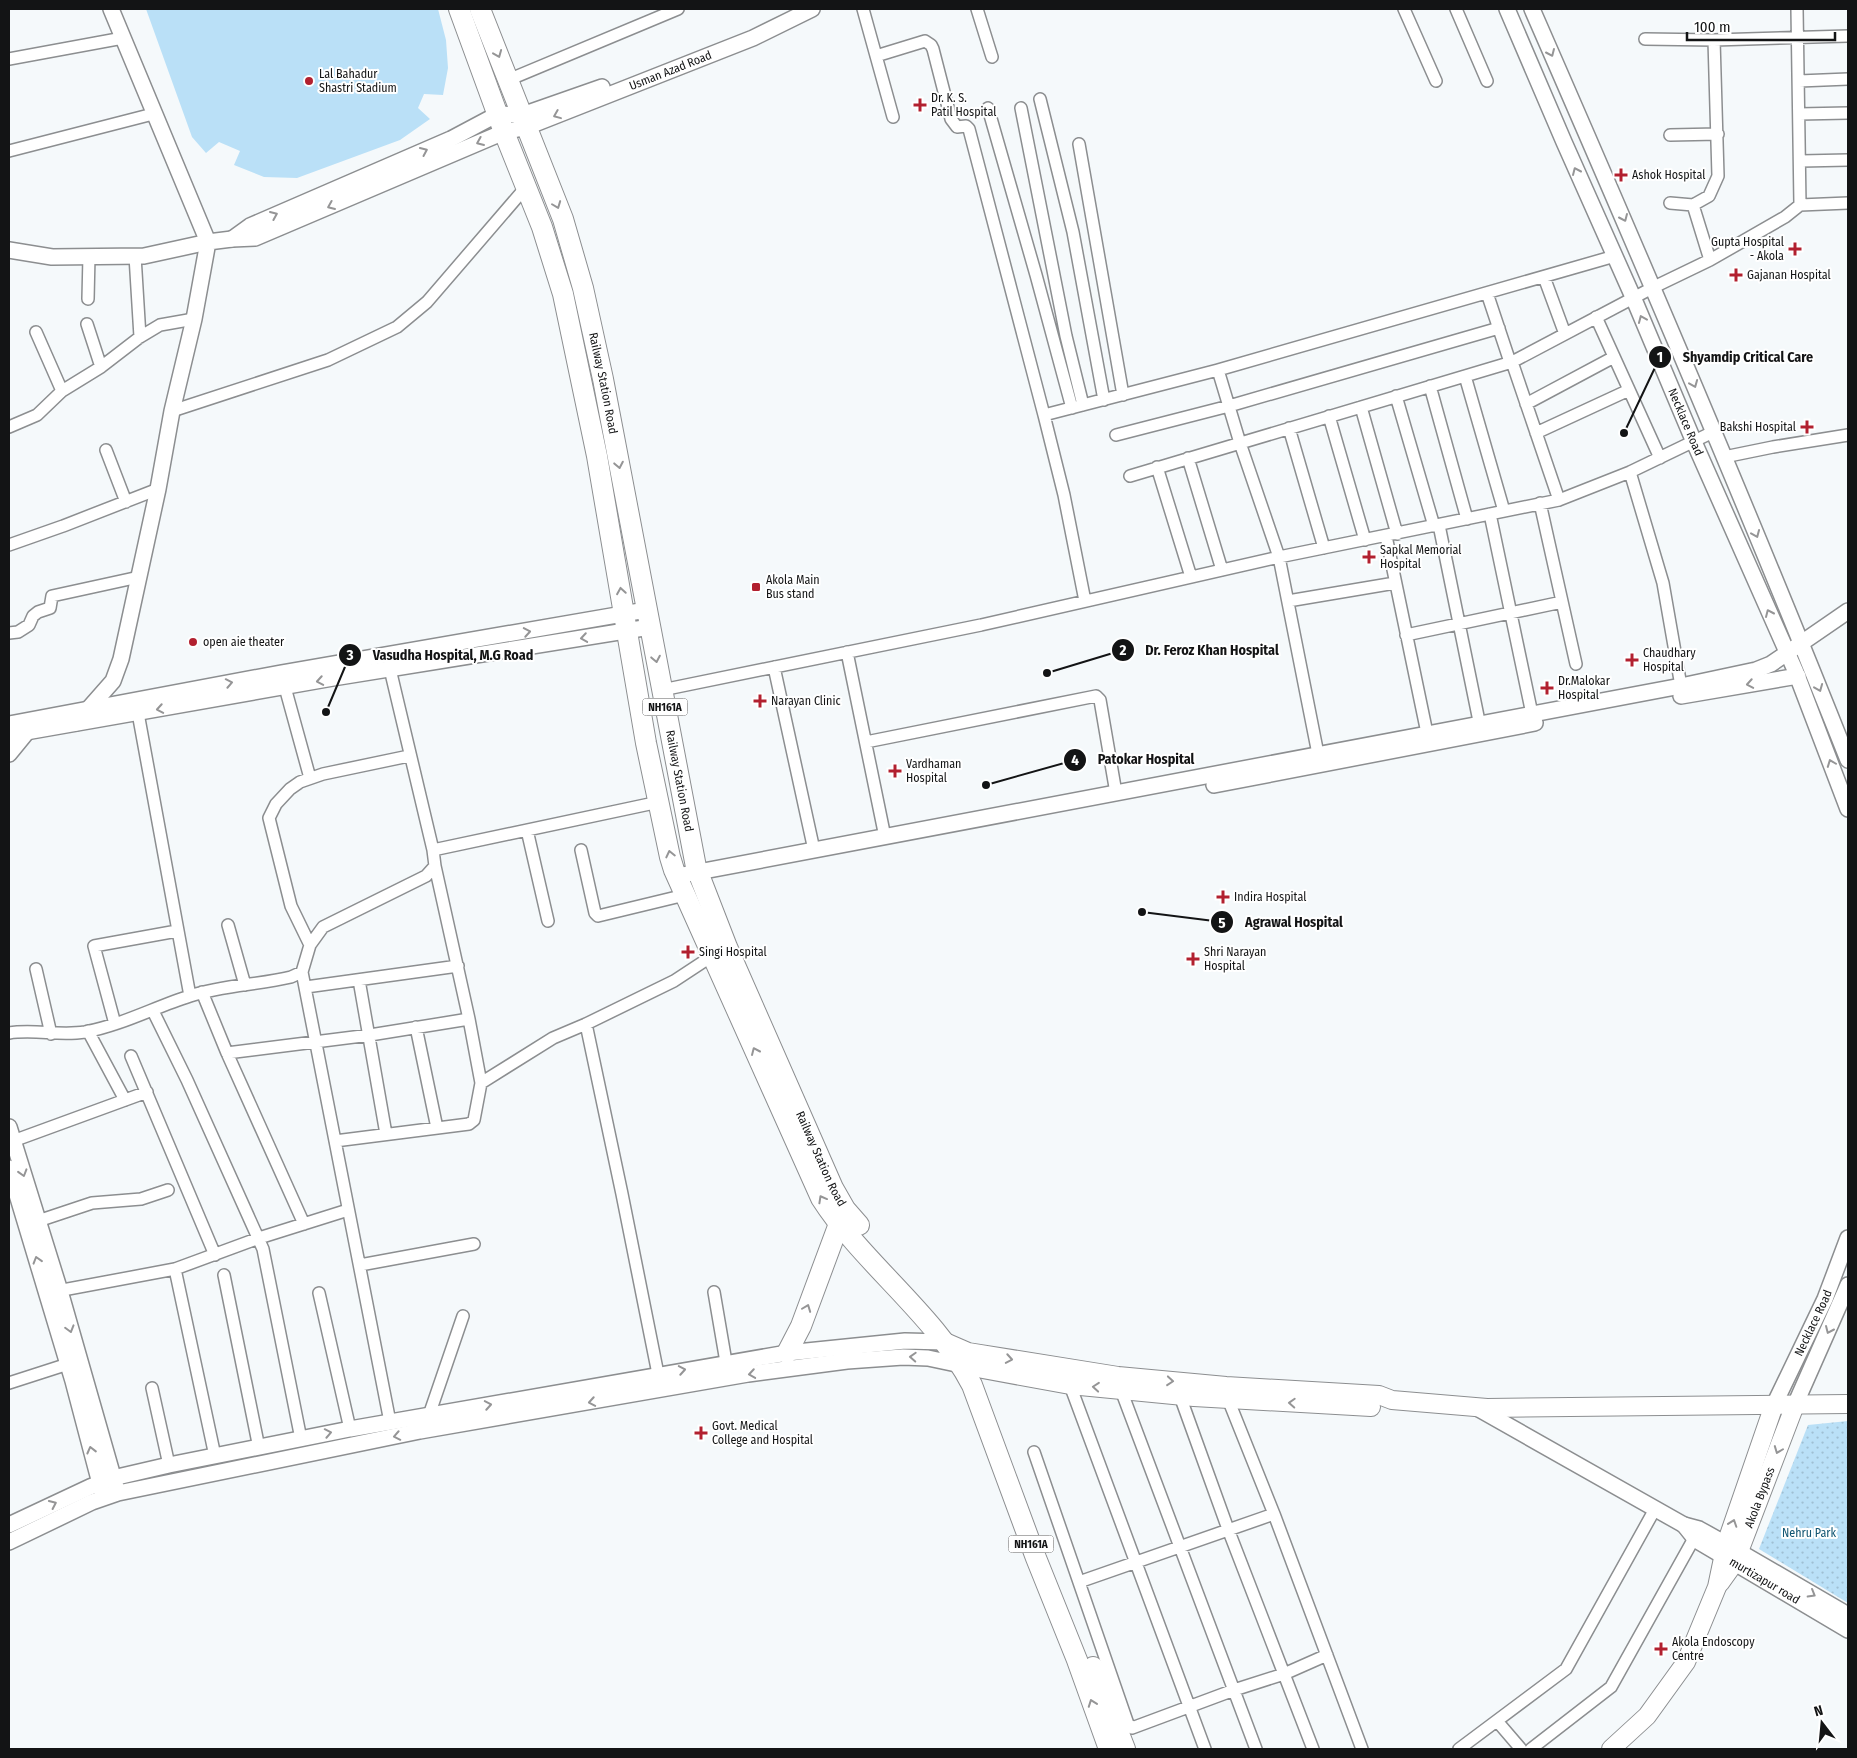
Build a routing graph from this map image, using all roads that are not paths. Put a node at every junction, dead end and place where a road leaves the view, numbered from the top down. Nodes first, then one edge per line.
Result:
1 (111, 9) edge
2 (459, 9) edge
3 (480, 9) edge
4 (678, 9) edge
5 (792, 9) edge
6 (812, 9) edge
7 (863, 9) edge
8 (977, 9) edge
9 (1404, 9) edge
10 (1456, 9) edge
11 (1507, 9) edge
12 (1532, 9) edge
13 (1797, 9) edge
14 (1848, 36) edge
15 (124, 38) junction
16 (1799, 38) junction
17 (1645, 39) dead end
18 (1714, 40) junction
19 (876, 56) junction
20 (992, 57) dead end
21 (9, 58) edge
22 (1848, 79) edge
23 (508, 80) junction
24 (1436, 81) dead end
25 (1487, 81) dead end
26 (1799, 81) junction
27 (1040, 99) dead end
28 (988, 108) dead end
29 (1021, 108) dead end
30 (1848, 113) edge
31 (153, 114) junction
32 (1799, 114) junction
33 (893, 117) dead end
34 (524, 121) junction
35 (501, 123) junction
36 (1718, 134) junction
37 (1670, 135) dead end
38 (1079, 144) dead end
39 (9, 151) edge
40 (1848, 160) edge
41 (1801, 161) junction
42 (526, 187) junction
43 (1670, 203) dead end
44 (1848, 203) edge
45 (1693, 205) junction
46 (1800, 205) junction
47 (208, 242) junction
48 (9, 250) edge
49 (89, 256) junction
50 (135, 256) junction
51 (1615, 256) junction
52 (1710, 260) junction
53 (1544, 276) junction
54 (1654, 287) junction
55 (1488, 293) junction
56 (1633, 298) junction
57 (88, 299) dead end
58 (1596, 317) junction
59 (194, 319) junction
60 (87, 324) dead end
61 (1499, 328) junction
62 (36, 332) dead end
63 (1565, 334) junction
64 (140, 337) junction
65 (1614, 357) junction
66 (1511, 362) junction
67 (101, 367) junction
68 (1218, 370) junction
69 (1465, 376) junction
70 (1430, 386) junction
71 (1629, 390) junction
72 (62, 391) junction
73 (1123, 395) junction
74 (1396, 396) junction
75 (1104, 400) junction
76 (1526, 404) junction
77 (1229, 406) junction
78 (1077, 407) junction
79 (1361, 407) junction
80 (172, 412) junction
81 (1044, 416) junction
82 (1329, 416) junction
83 (9, 427) edge
84 (1289, 428) junction
85 (1713, 432) junction
86 (1536, 433) junction
87 (1116, 435) dead end
88 (1848, 435) edge
89 (1694, 442) junction
90 (1240, 443) junction
91 (106, 450) dead end
92 (1724, 457) junction
93 (1188, 458) junction
94 (1660, 458) junction
95 (1157, 467) junction
96 (1630, 472) junction
97 (1130, 476) dead end
98 (158, 489) junction
99 (1559, 500) junction
100 (126, 502) junction
101 (1540, 503) junction
102 (1504, 511) junction
103 (1490, 514) junction
104 (1467, 519) junction
105 (1436, 525) junction
106 (1391, 535) junction
107 (1365, 540) junction
108 (9, 545) edge
109 (1324, 548) junction
110 (1279, 557) junction
111 (1222, 570) junction
112 (139, 577) junction
113 (1191, 577) junction
114 (1395, 583) junction
115 (1085, 601) junction
116 (1288, 601) junction
117 (1562, 602) junction
118 (1848, 611) edge
119 (1511, 613) junction
120 (648, 619) junction
121 (626, 623) junction
122 (1459, 623) junction
123 (9, 633) edge
124 (1406, 635) junction
125 (1802, 643) junction
126 (847, 652) junction
127 (1787, 652) junction
128 (1576, 664) dead end
129 (774, 668) junction
130 (390, 669) junction
131 (1798, 676) junction
132 (283, 680) junction
133 (113, 681) junction
134 (1681, 686) junction
135 (662, 690) junction
136 (134, 708) junction
137 (86, 710) junction
138 (1532, 714) junction
139 (76, 723) junction
140 (9, 724) edge
141 (1481, 728) junction
142 (27, 732) junction
143 (1427, 734) junction
144 (9, 735) edge
145 (866, 742) junction
146 (9, 754) edge
147 (1318, 754) junction
148 (409, 756) junction
149 (1848, 760) edge
150 (310, 778) junction
151 (1116, 793) junction
152 (1847, 799) edge
153 (659, 802) junction
154 (527, 830) junction
155 (885, 837) junction
156 (433, 850) junction
157 (581, 850) dead end
158 (814, 850) junction
159 (435, 866) junction
160 (700, 877) junction
161 (681, 886) junction
162 (548, 921) dead end
163 (228, 925) dead end
164 (178, 931) junction
165 (310, 946) junction
166 (712, 956) junction
167 (458, 966) junction
168 (36, 969) dead end
169 (302, 972) junction
170 (359, 980) junction
171 (245, 985) junction
172 (306, 987) junction
173 (202, 992) junction
174 (190, 996) junction
175 (152, 1011) junction
176 (469, 1019) junction
177 (115, 1024) junction
178 (586, 1024) junction
179 (416, 1028) junction
180 (88, 1031) junction
181 (9, 1033) edge
182 (51, 1034) junction
183 (370, 1035) junction
184 (316, 1041) junction
185 (227, 1053) junction
186 (131, 1056) dead end
187 (481, 1083) junction
188 (147, 1092) junction
189 (125, 1100) junction
190 (436, 1128) junction
191 (11, 1134) edge
192 (386, 1134) junction
193 (336, 1141) junction
194 (9, 1168) edge
195 (168, 1190) dead end
196 (348, 1210) junction
197 (842, 1216) junction
198 (38, 1221) junction
199 (304, 1224) junction
200 (259, 1238) junction
201 (1848, 1238) edge
202 (474, 1244) dead end
203 (215, 1255) junction
204 (360, 1265) junction
205 (175, 1269) junction
206 (224, 1275) dead end
207 (1848, 1285) edge
208 (53, 1292) junction
209 (714, 1292) dead end
210 (319, 1293) dead end
211 (463, 1316) dead end
212 (945, 1342) junction
213 (787, 1352) junction
214 (969, 1361) junction
215 (726, 1362) junction
216 (68, 1364) junction
217 (658, 1374) junction
218 (9, 1383) edge
219 (1070, 1385) junction
220 (152, 1388) dead end
221 (1122, 1390) junction
222 (1180, 1396) junction
223 (1228, 1399) junction
224 (1392, 1400) junction
225 (1795, 1404) junction
226 (1848, 1404) edge
227 (1774, 1405) junction
228 (1476, 1407) junction
229 (428, 1415) junction
230 (390, 1422) junction
231 (350, 1429) junction
232 (424, 1430) junction
233 (301, 1438) junction
234 (259, 1448) junction
235 (1034, 1452) dead end
236 (214, 1456) junction
237 (169, 1465) junction
238 (109, 1488) junction
239 (1655, 1509) junction
240 (1274, 1514) junction
241 (9, 1525) edge
242 (1228, 1529) junction
243 (1697, 1534) junction
244 (9, 1542) edge
245 (1180, 1545) junction
246 (1731, 1553) junction
247 (1137, 1561) junction
248 (1079, 1582) junction
249 (1848, 1614) edge
250 (1848, 1630) edge
251 (1327, 1655) junction
252 (1284, 1674) junction
253 (1234, 1690) junction
254 (1189, 1706) junction
255 (1497, 1721) junction
256 (1109, 1749) edge
257 (1125, 1749) edge
258 (1205, 1749) edge
259 (1256, 1749) edge
260 (1313, 1749) edge
261 (1362, 1749) edge
262 (1459, 1749) edge
263 (1521, 1749) edge
264 (1531, 1749) edge
265 (1611, 1749) edge

1 - 15 main road
2 - 35 highway, Railway Station Road / NH161A
3 -> 23 highway, Railway Station Road / NH161A
4 - 23 street
5 - 34 main road, Usman Azad Road
6 -> 34 main road, Usman Azad Road
7 - 19 street
8 - 20 street
9 - 24 street
10 - 25 street
51 -> 11 main road, Necklace Road
12 -> 54 main road, Necklace Road
13 - 16 street
14 - 16 street
15 - 21 street
15 - 31 main road
16 - 18 street
16 - 26 street
17 - 18 street
18 - 36 street
19 - 33 street
19 - 81 street
22 - 26 street
23 - 34 highway, Railway Station Road / NH161A
26 - 32 street
27 - 75 street
28 - 78 street
29 - 78 street
30 - 32 street
31 - 39 street
31 - 47 main road
32 - 41 street
34 - 35 main road
34 -> 120 highway, Railway Station Road / NH161A
35 - 42 highway, Railway Station Road / NH161A
35 - 47 main road
36 - 37 street
36 - 45 street
38 - 73 street
40 - 41 street
41 - 46 street
42 - 80 street
121 -> 42 highway, Railway Station Road / NH161A
43 - 45 street
44 - 46 street
45 - 52 street
46 - 52 street
47 - 50 main road
47 - 59 main road
48 - 49 main road
49 - 50 main road
49 - 57 street
50 - 64 street
51 - 53 street
51 - 56 main road, Necklace Road
52 - 54 street
53 - 55 street
53 - 63 street
54 - 56 street
54 -> 85 main road, Necklace Road
55 - 61 street
55 - 68 street
56 - 58 street
89 -> 56 main road, Necklace Road
58 - 63 street
58 - 65 street
59 - 64 street
59 - 80 main road
60 - 67 street
61 - 66 street
61 - 77 street
62 - 72 street
63 - 66 street
64 - 67 street
65 - 71 street
65 - 76 street
66 - 69 street
66 - 76 street
67 - 72 street
68 - 73 street
68 - 77 street
69 - 70 street
69 - 102 street
70 - 74 street
70 - 104 street
71 - 86 street
71 - 94 street
72 - 83 street
73 - 75 street
74 - 79 street
74 - 105 street
75 - 78 street
76 - 86 street
77 - 87 street
77 - 90 street
78 - 81 street
79 - 82 street
79 - 106 street
80 - 98 main road
81 - 115 street
82 - 84 street
82 - 107 street
84 - 90 street
84 - 109 street
85 - 89 street
85 - 92 main road, Necklace Road
86 - 99 street
88 - 92 street
89 - 94 street
127 -> 89 main road, Necklace Road
90 - 93 street
90 - 110 street
91 - 100 street
92 -> 125 main road, Necklace Road
93 - 95 street
93 - 111 street
94 - 96 street
95 - 97 street
95 - 113 street
96 - 99 street
96 - 134 street
98 - 100 street
98 - 112 main road
99 - 101 street
100 - 108 street
101 - 102 street
101 - 117 street
102 - 103 street
103 - 104 street
103 - 119 street
104 - 105 street
105 - 106 street
105 - 122 street
106 - 107 street
106 - 114 street
107 - 109 street
109 - 110 street
110 - 111 street
110 - 116 street
111 - 113 street
112 - 123 street
112 - 133 main road
113 - 115 street
114 - 116 street
114 - 124 street
115 - 126 street
116 - 147 street
117 - 119 street
117 - 128 street
118 - 125 main road
119 - 122 street
119 - 138 street
120 - 121 main road
120 -> 135 highway, Railway Station Road / NH161A
121 -> 130 main road
132 -> 121 main road
121 - 153 highway, Railway Station Road / NH161A
122 - 124 street
122 - 141 street
124 - 143 street
125 - 127 main road
125 -> 149 main road, Necklace Road
126 - 129 street
126 - 145 street
127 - 131 main road, Necklace Road
127 - 134 main road
129 - 135 street
129 - 158 street
130 -> 132 main road
130 - 148 street
131 -> 141 main road
152 -> 131 main road, Necklace Road
132 - 136 main road
132 - 150 street
133 - 136 main road
133 - 137 main road
134 - 138 main road
135 - 160 highway, Railway Station Road / NH161A
136 - 137 main road
136 - 139 main road
136 - 164 street
137 - 139 main road
137 - 140 main road
138 - 141 main road
139 - 142 main road
141 - 143 main road
141 - 160 main road
142 - 144 main road
142 - 146 main road
143 - 147 main road
145 - 151 street
145 - 155 street
147 - 151 main road
148 - 150 street
148 - 156 street
150 - 165 street
151 - 155 main road
153 - 154 street
161 -> 153 highway, Railway Station Road / NH161A
154 - 156 street
154 - 162 street
155 - 158 main road
156 - 159 street
157 - 161 street
158 - 160 main road
159 - 165 street
159 - 167 street
160 - 161 main road
160 - 197 highway, Railway Station Road / NH161A
161 - 166 highway, Railway Station Road / NH161A
163 - 171 street
164 - 174 street
164 - 177 street
165 - 169 street
166 - 178 street
197 -> 166 highway, Railway Station Road / NH161A
167 - 170 street
167 - 176 street
168 - 182 street
169 - 171 street
169 - 172 street
170 - 172 street
170 - 183 street
171 - 173 street
172 - 184 street
173 - 174 street
173 - 185 street
174 - 175 street
175 - 177 street
175 - 200 street
176 - 179 street
176 - 187 street
177 - 180 street
178 - 187 street
178 - 217 street
179 - 183 street
179 - 190 street
180 - 182 street
180 - 189 street
181 - 182 street
183 - 184 street
183 - 192 street
184 - 185 street
184 - 193 street
185 - 199 street
186 - 188 street
187 - 190 street
188 - 189 street
188 - 203 street
189 - 191 street
190 - 192 street
191 -> 198 main road
192 - 193 street
193 - 196 street
208 -> 194 main road
195 - 198 street
196 - 199 street
196 - 204 street
197 - 212 highway, Railway Station Road / NH161A
213 -> 197 highway
197 - 214 highway, Railway Station Road / NH161A
198 - 208 main road
199 - 200 street
200 - 203 street
200 - 233 street
201 - 227 main road, Necklace Road
202 - 204 street
203 - 205 street
204 - 230 street
205 - 208 street
205 - 236 street
206 - 234 street
207 -> 225 main road
208 - 216 main road
208 -> 238 main road
209 - 215 street
210 - 231 street
211 - 229 street
212 - 213 main road
212 - 214 highway, NH161A
213 - 215 main road
214 - 219 main road
214 -> 224 main road
214 -> 232 main road
256 -> 214 highway, NH161A
214 - 257 highway, NH161A
217 -> 215 main road
216 - 218 street
238 -> 216 main road
229 -> 217 main road
221 -> 219 main road
219 - 247 street
220 - 237 street
221 - 222 main road
221 - 245 street
222 - 223 main road
222 - 242 street
224 -> 223 main road
223 - 240 street
224 - 228 main road
225 - 226 main road
225 - 227 main road
225 -> 246 main road, Akola Bypass
227 - 228 main road
246 -> 227 main road, Akola Bypass
228 - 239 main road, murtizapur road
229 - 230 main road
229 - 232 street
230 - 231 main road
233 -> 231 main road
232 -> 238 main road
233 - 234 main road
234 - 236 main road
235 - 248 street
236 - 237 main road
237 - 238 main road
241 -> 238 main road
238 - 244 main road
239 - 243 main road, murtizapur road
239 - 255 street
240 - 242 street
240 - 251 street
242 - 245 street
242 - 252 street
243 - 246 main road, murtizapur road
243 - 264 street
245 - 247 street
245 - 253 street
246 -> 249 main road
246 - 250 main road, murtizapur road
246 - 265 main road, Akola Bypass
247 - 248 street
247 - 254 street
248 - 254 street
251 - 252 street
251 - 261 street
252 - 253 street
252 - 260 street
253 - 254 street
253 - 259 street
254 - 258 street
255 - 262 street
255 - 263 street

